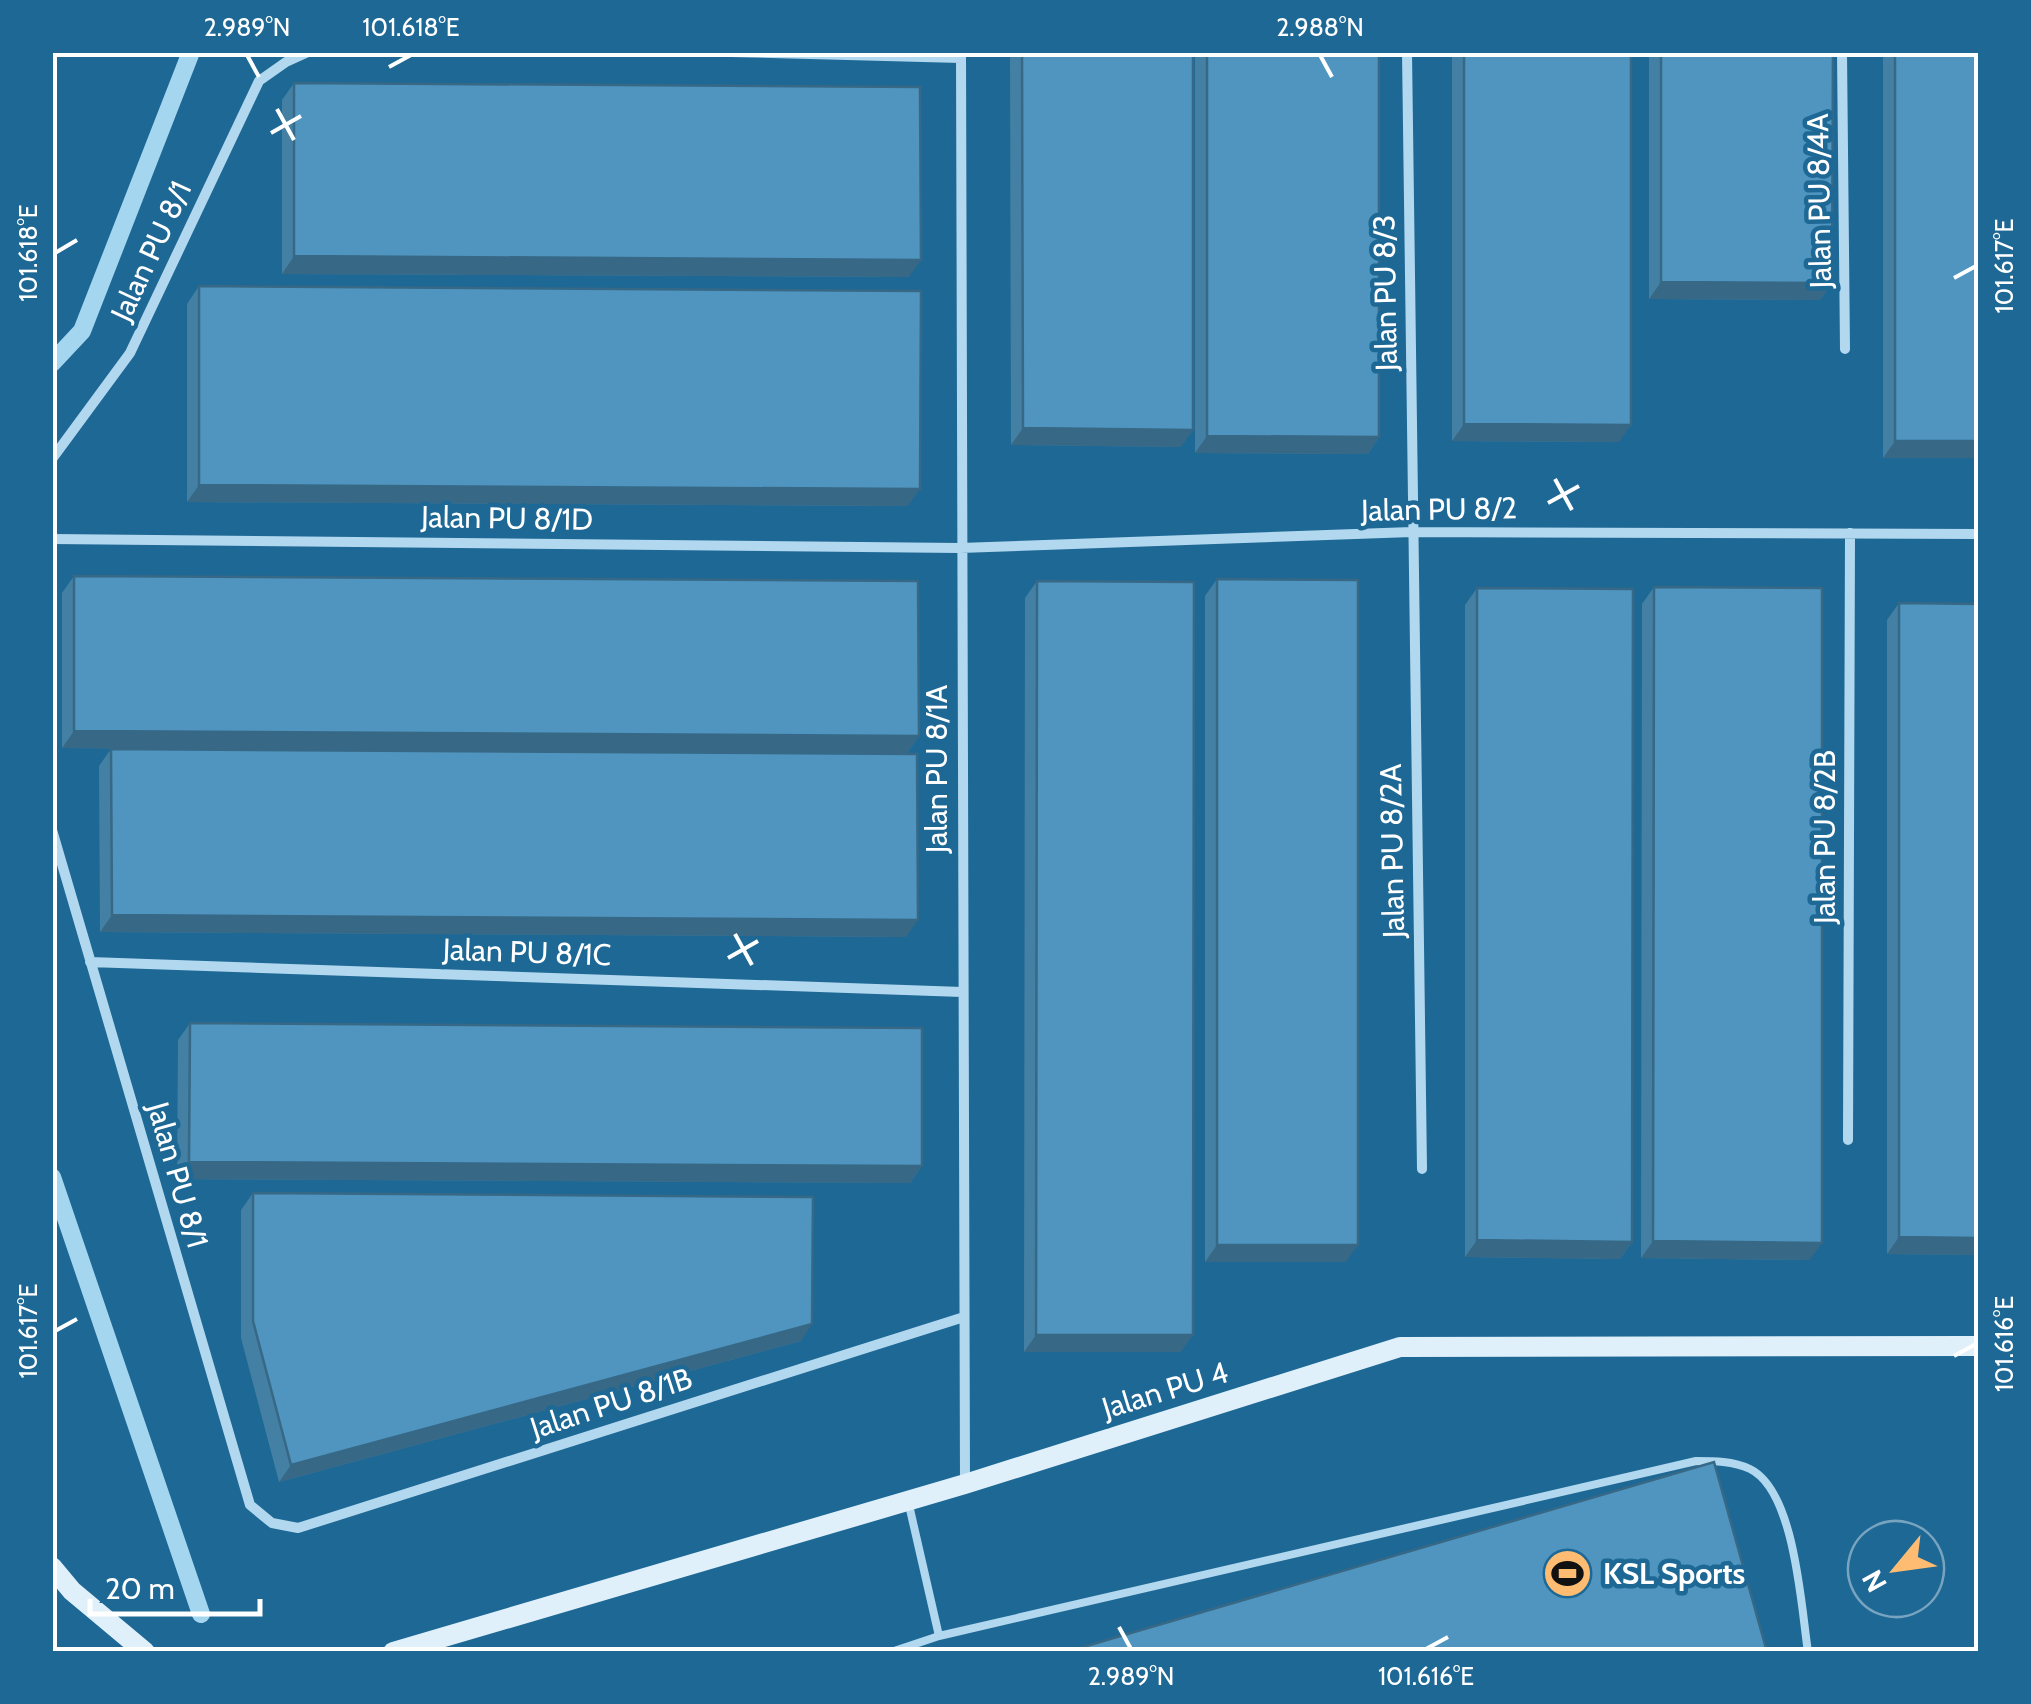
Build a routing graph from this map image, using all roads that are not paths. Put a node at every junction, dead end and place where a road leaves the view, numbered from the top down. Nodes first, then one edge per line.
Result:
1 (308, 52) edge
2 (731, 52) edge
3 (1408, 52) edge
4 (1842, 52) edge
5 (962, 56) edge
6 (1845, 349) dead end
7 (52, 458) edge
8 (1412, 532) junction
9 (1850, 533) junction
10 (1978, 534) edge
11 (52, 539) edge
12 (960, 548) junction
13 (52, 830) edge
14 (90, 962) junction
15 (962, 992) junction
16 (1848, 1140) dead end
17 (1422, 1170) dead end
18 (964, 1316) junction
19 (1978, 1346) edge
20 (964, 1484) junction
21 (908, 1500) junction
22 (272, 1523) joint
23 (52, 1566) edge
24 (940, 1636) junction
25 (145, 1652) edge
26 (393, 1652) edge
27 (891, 1652) edge
28 (1808, 1652) edge

1 - 7 street, Jalan PU 8/1
2 - 5 street
3 - 8 street, Jalan PU 8/3
4 - 6 street, Jalan PU 8/4A
5 - 12 street, Jalan PU 8/1A
8 - 9 street, Jalan PU 8/2
8 - 12 street, Jalan PU 8/2
8 - 17 street, Jalan PU 8/2A
9 - 10 street, Jalan PU 8/2
9 - 16 street, Jalan PU 8/2B
11 - 12 street, Jalan PU 8/1D
12 - 15 street, Jalan PU 8/1A
13 - 14 street, Jalan PU 8/1
14 - 15 street, Jalan PU 8/1C
14 - 22 street, Jalan PU 8/1
15 - 18 street, Jalan PU 8/1A
18 - 20 street, Jalan PU 8/1A
18 - 22 street, Jalan PU 8/1B
19 - 20 street, Jalan PU 4
20 - 21 street, Jalan PU 4
21 - 24 lane
21 - 26 street, Jalan PU 4
23 - 25 street
24 - 27 lane
24 - 28 lane

